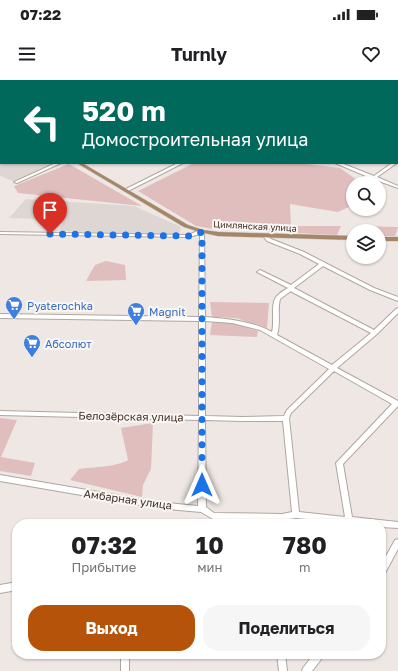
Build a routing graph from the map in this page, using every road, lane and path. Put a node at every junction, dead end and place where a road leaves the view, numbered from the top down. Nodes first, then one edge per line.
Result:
1 (57, 164) edge
2 (81, 164) edge
3 (180, 164) edge
4 (339, 164) edge
5 (395, 164) edge
6 (369, 176) edge
7 (379, 176) edge
8 (16, 182) dead end
9 (386, 182) edge
10 (398, 187) edge
11 (126, 190) junction
12 (202, 232) junction
13 (0, 233) edge
14 (265, 236) junction
15 (346, 238) edge
16 (386, 239) edge
17 (398, 239) edge
18 (322, 264) junction
19 (260, 272) dead end
20 (292, 288) junction
21 (398, 299) edge
22 (398, 310) edge
23 (0, 316) edge
24 (203, 319) junction
25 (375, 332) junction
26 (274, 335) junction
27 (333, 368) junction
28 (397, 404) edge
29 (0, 413) edge
30 (202, 417) junction
31 (286, 418) junction
32 (0, 478) edge
33 (202, 509) junction
34 (296, 515) junction
35 (349, 519) joint
36 (386, 524) edge
37 (398, 525) edge
38 (398, 542) edge
39 (386, 563) edge
40 (12, 587) edge
41 (0, 589) edge
42 (125, 659) edge
43 (282, 659) edge
44 (316, 659) edge
45 (125, 671) edge
46 (283, 671) edge
47 (306, 671) edge

1 - 8 street
2 - 11 main road, Цимлянская улица
3 - 11 street
4 - 6 street
5 - 7 street
9 - 10 street
11 - 12 main road, Цимлянская улица
12 - 13 street
12 - 14 main road, Цимлянская улица
12 - 24 street
14 - 15 main road, Цимлянская улица
14 - 18 street
16 - 17 main road
18 - 20 street
18 - 21 street
19 - 20 street
20 - 25 street
20 - 26 street
22 - 25 street
23 - 24 street
24 - 26 street
24 - 30 street
25 - 27 street
26 - 27 street
27 - 28 street
27 - 31 street
28 - 35 street
29 - 30 street, Белозёрская улица
30 - 31 street, Белозёрская улица
30 - 33 street
31 - 34 street
32 - 33 street, Амбарная улица
33 - 34 street, Амбарная улица
34 - 35 street, Амбарная улица
36 - 37 street, Амбарная улица
38 - 39 street
40 - 41 street
42 - 45 street
43 - 46 street
44 - 47 street

